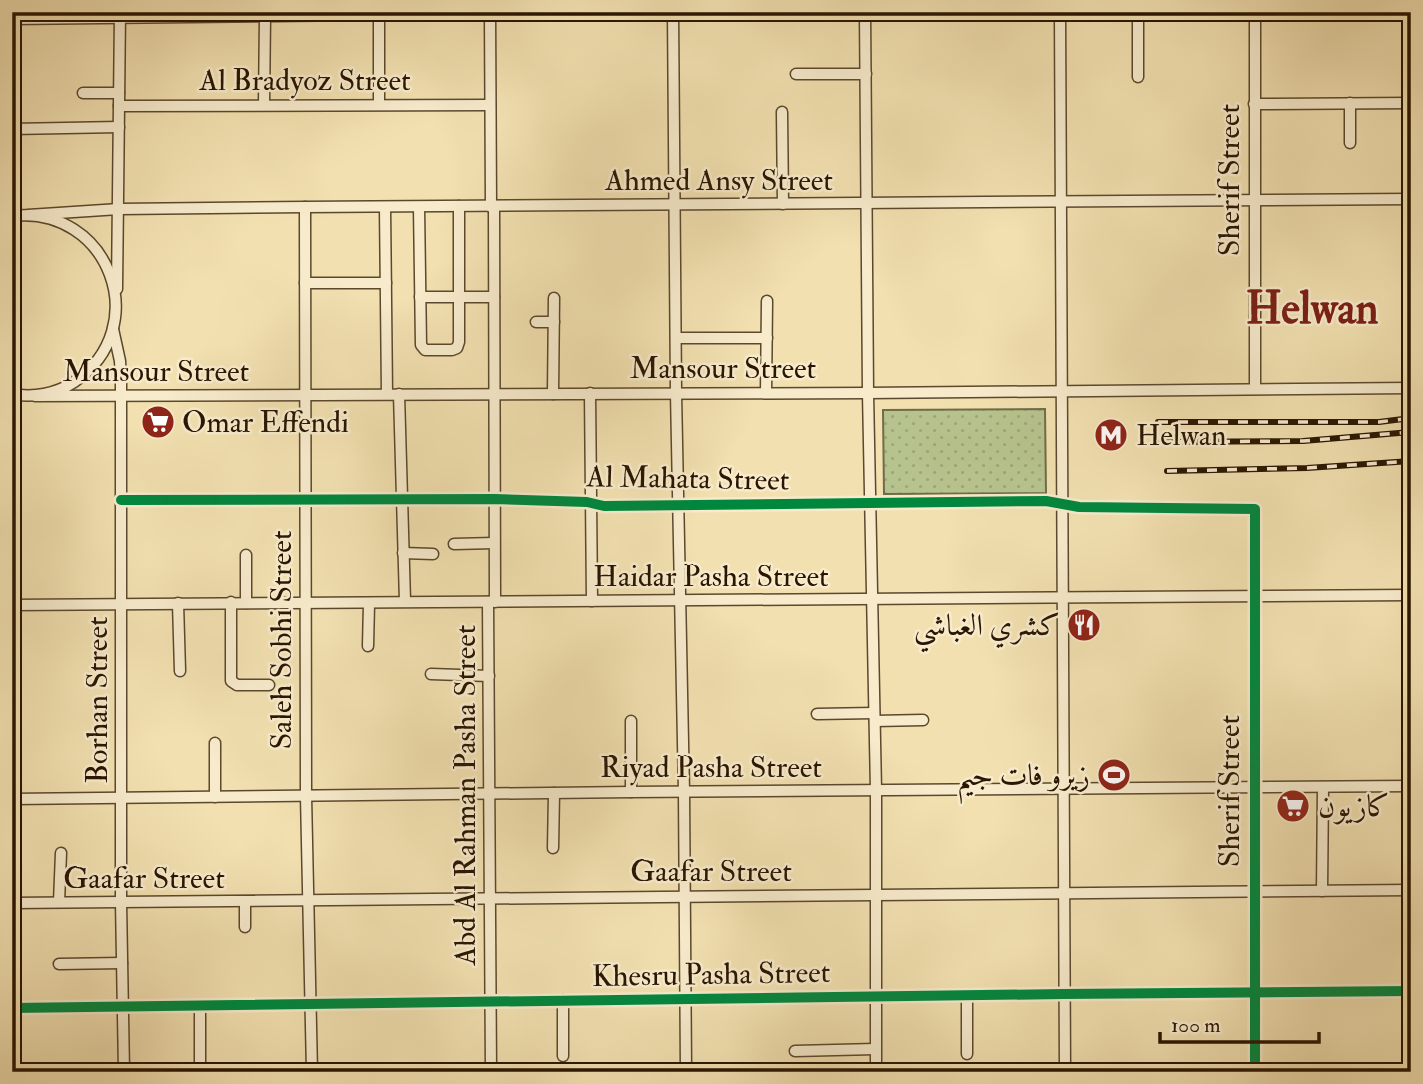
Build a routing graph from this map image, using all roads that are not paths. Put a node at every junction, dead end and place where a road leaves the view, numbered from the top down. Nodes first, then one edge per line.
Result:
1 (613, 12) edge
2 (673, 12) edge
3 (866, 12) edge
4 (1060, 12) edge
5 (1138, 12) edge
6 (1255, 12) edge
7 (428, 13) edge
8 (490, 13) edge
9 (288, 14) edge
10 (120, 15) edge
11 (379, 15) junction
12 (265, 16) junction
13 (12, 19) edge
14 (796, 74) dead end
15 (866, 74) junction
16 (1138, 77) dead end
17 (83, 93) dead end
18 (119, 93) junction
19 (1350, 103) junction
20 (1411, 103) edge
21 (379, 104) junction
22 (1254, 104) junction
23 (264, 105) junction
24 (490, 105) junction
25 (119, 106) junction
26 (782, 112) dead end
27 (119, 127) junction
28 (12, 129) edge
29 (1350, 143) dead end
30 (1411, 199) edge
31 (1254, 200) junction
32 (1060, 202) junction
33 (783, 204) junction
34 (867, 204) junction
35 (674, 205) junction
36 (459, 206) junction
37 (492, 206) junction
38 (305, 207) junction
39 (386, 207) junction
40 (419, 207) junction
41 (119, 209) junction
42 (28, 215) junction
43 (12, 216) edge
44 (305, 283) junction
45 (386, 283) junction
46 (420, 297) junction
47 (459, 297) junction
48 (494, 297) junction
49 (554, 298) dead end
50 (767, 301) dead end
51 (116, 302) junction
52 (536, 322) dead end
53 (554, 322) junction
54 (113, 329) junction
55 (676, 338) junction
56 (767, 338) junction
57 (1411, 388) edge
58 (1255, 389) junction
59 (1060, 391) junction
60 (590, 393) junction
61 (676, 393) junction
62 (766, 393) junction
63 (868, 393) junction
64 (387, 394) junction
65 (399, 394) junction
66 (495, 394) junction
67 (553, 394) junction
68 (122, 395) junction
69 (305, 395) junction
70 (16, 396) edge
71 (35, 396) junction
72 (495, 499) junction
73 (121, 500) junction
74 (402, 500) junction
75 (304, 501) junction
76 (591, 503) junction
77 (870, 503) junction
78 (1062, 503) junction
79 (678, 505) junction
80 (1255, 509) joint
81 (494, 543) junction
82 (454, 544) dead end
83 (403, 553) junction
84 (433, 554) dead end
85 (246, 555) dead end
86 (1255, 595) junction
87 (1411, 595) edge
88 (1064, 597) junction
89 (872, 600) junction
90 (405, 601) junction
91 (593, 601) junction
92 (231, 602) junction
93 (492, 602) junction
94 (680, 602) junction
95 (121, 603) junction
96 (178, 603) junction
97 (246, 603) junction
98 (305, 603) junction
99 (369, 604) junction
100 (12, 605) edge
101 (368, 646) dead end
102 (180, 671) dead end
103 (431, 674) dead end
104 (489, 676) junction
105 (269, 685) dead end
106 (817, 714) dead end
107 (875, 717) junction
108 (923, 720) dead end
109 (631, 721) dead end
110 (215, 743) dead end
111 (1411, 786) edge
112 (1323, 787) junction
113 (1254, 788) junction
114 (1063, 789) junction
115 (876, 791) junction
116 (631, 792) junction
117 (684, 792) junction
118 (489, 793) junction
119 (554, 793) junction
120 (306, 796) junction
121 (215, 797) junction
122 (122, 798) junction
123 (12, 799) edge
124 (552, 848) dead end
125 (61, 853) dead end
126 (1411, 890) edge
127 (1322, 891) junction
128 (1254, 892) junction
129 (1063, 894) junction
130 (875, 895) junction
131 (684, 896) junction
132 (490, 898) junction
133 (307, 901) junction
134 (59, 902) junction
135 (121, 902) junction
136 (244, 902) junction
137 (12, 903) edge
138 (245, 928) dead end
139 (122, 963) junction
140 (59, 964) dead end
141 (1411, 992) edge
142 (1255, 993) junction
143 (1063, 994) junction
144 (967, 995) junction
145 (874, 996) junction
146 (563, 1000) junction
147 (684, 1000) junction
148 (490, 1002) junction
149 (310, 1004) junction
150 (200, 1005) junction
151 (123, 1007) junction
152 (12, 1008) edge
153 (876, 1049) junction
154 (795, 1051) dead end
155 (967, 1054) dead end
156 (563, 1056) dead end
157 (200, 1071) edge
158 (124, 1072) edge
159 (312, 1072) edge
160 (491, 1072) edge
161 (686, 1072) edge
162 (876, 1072) edge
163 (1065, 1072) edge
164 (1255, 1072) edge

1 - 8 street
2 - 35 street
3 - 15 street
4 - 32 street
5 - 16 street
6 - 22 street, Sherif Street
7 - 8 street
7 - 11 street
8 - 24 street, Abd Al Rahman Pasha Street
9 - 11 street
9 - 12 street
10 - 12 street
10 - 13 street
10 - 18 street
11 - 21 street
12 - 23 street
14 - 15 street
15 - 34 street
17 - 18 street
18 - 25 street
19 - 20 street
19 - 22 street
19 - 29 street
21 - 23 street, Al Bradyoz Street
21 - 24 street, Al Bradyoz Street
22 - 31 street, Sherif Street
23 - 25 street, Al Bradyoz Street
24 - 37 street, Abd Al Rahman Pasha Street
25 - 27 street
26 - 33 street
27 - 28 street
27 - 41 street
30 - 31 street, Ahmed Ansy Street
31 - 32 street, Ahmed Ansy Street
31 - 58 street, Sherif Street
32 - 34 street, Ahmed Ansy Street
32 - 59 street
33 - 34 street, Ahmed Ansy Street
33 - 35 street, Ahmed Ansy Street
34 - 63 street
35 - 37 street, Ahmed Ansy Street
35 - 55 street
36 - 37 street, Ahmed Ansy Street
36 - 40 street, Ahmed Ansy Street
36 - 47 street
37 - 48 street, Abd Al Rahman Pasha Street
38 - 39 street, Ahmed Ansy Street
38 - 41 street, Ahmed Ansy Street
38 - 44 street, Saleh Sobhi Street
39 - 40 street, Ahmed Ansy Street
39 - 45 street
40 - 46 street
41 - 42 street, Ahmed Ansy Street
41 - 51 street
42 - 43 street, Ahmed Ansy Street
42 - 51 street
44 - 45 street
44 - 69 street, Saleh Sobhi Street
45 - 64 street
46 - 47 street
46 - 47 street
47 - 48 street
48 - 66 street, Abd Al Rahman Pasha Street
49 - 53 street
50 - 56 street
51 - 54 street
52 - 53 street
53 - 67 street
54 - 68 street, Borhan Street
54 - 71 street
55 - 56 street
55 - 61 street
56 - 62 street
57 - 58 street, Mansour Street
58 - 59 street, Mansour Street
59 - 63 street, Mansour Street
59 - 78 street
60 - 61 street, Mansour Street
60 - 67 street, Mansour Street
60 - 76 street
61 - 62 street, Mansour Street
61 - 79 street
62 - 63 street, Mansour Street
63 - 77 street
64 - 65 street, Mansour Street
64 - 69 street, Mansour Street
65 - 66 street, Mansour Street
65 - 74 street
66 - 67 street, Mansour Street
66 - 72 street, Abd Al Rahman Pasha Street
68 - 69 street, Mansour Street
68 - 71 street, Mansour Street
68 - 73 street, Borhan Street
69 - 75 street, Saleh Sobhi Street
70 - 71 street, Mansour Street
72 - 74 street, Al Mahata Street
72 - 76 street, Al Mahata Street
72 - 81 street, Abd Al Rahman Pasha Street
73 - 75 street, Al Mahata Street
73 - 95 street, Borhan Street
74 - 75 street, Al Mahata Street
74 - 83 street
75 - 98 street, Saleh Sobhi Street
76 - 79 street, Al Mahata Street
76 - 91 street
77 - 78 street, Al Mahata Street
77 - 79 street, Al Mahata Street
77 - 89 street
78 - 80 street, Al Mahata Street
78 - 88 street
79 - 94 street
80 - 86 street, Sherif Street
81 - 82 street
81 - 93 street, Abd Al Rahman Pasha Street
83 - 84 street
83 - 90 street
85 - 97 street
86 - 87 street, Haidar Pasha Street
86 - 88 street, Haidar Pasha Street
86 - 113 street, Sherif Street
88 - 89 street, Haidar Pasha Street
88 - 114 street
89 - 94 street, Haidar Pasha Street
89 - 107 street
90 - 93 street, Haidar Pasha Street
90 - 99 street, Haidar Pasha Street
91 - 93 street, Haidar Pasha Street
91 - 94 street, Haidar Pasha Street
92 - 96 street, Haidar Pasha Street
92 - 97 street, Haidar Pasha Street
92 - 105 street
93 - 104 street, Abd Al Rahman Pasha Street
94 - 117 street
95 - 96 street, Haidar Pasha Street
95 - 100 street, Haidar Pasha Street
95 - 122 street, Borhan Street
96 - 102 street
97 - 98 street, Haidar Pasha Street
98 - 99 street, Haidar Pasha Street
98 - 120 street, Saleh Sobhi Street
99 - 101 street
103 - 104 street
104 - 118 street, Abd Al Rahman Pasha Street
106 - 107 street
107 - 108 street
107 - 115 street
109 - 116 street
110 - 121 street
111 - 112 street, Riyad Pasha Street
112 - 113 street, Riyad Pasha Street
112 - 127 street
113 - 114 street, Riyad Pasha Street
113 - 128 street, Sherif Street
114 - 115 street, Riyad Pasha Street
114 - 129 street
115 - 117 street, Riyad Pasha Street
115 - 130 street
116 - 117 street, Riyad Pasha Street
116 - 119 street, Riyad Pasha Street
117 - 131 street
118 - 119 street, Riyad Pasha Street
118 - 120 street, Riyad Pasha Street
118 - 132 street, Abd Al Rahman Pasha Street
119 - 124 street
120 - 121 street, Riyad Pasha Street
120 - 133 street, Saleh Sobhi Street
121 - 122 street, Riyad Pasha Street
122 - 123 street, Riyad Pasha Street
122 - 135 street, Borhan Street
125 - 134 street
126 - 127 street, Gaafar Street
127 - 128 street, Gaafar Street
128 - 129 street, Gaafar Street
128 - 142 street, Sherif Street
129 - 130 street, Gaafar Street
129 - 143 street
130 - 131 street, Gaafar Street
130 - 145 street
131 - 132 street, Gaafar Street
131 - 147 street
132 - 133 street, Gaafar Street
132 - 148 street, Abd Al Rahman Pasha Street
133 - 136 street, Gaafar Street
133 - 149 street, Saleh Sobhi Street
134 - 135 street, Gaafar Street
134 - 137 street, Gaafar Street
135 - 136 street, Gaafar Street
135 - 139 street, Borhan Street
136 - 138 street
139 - 140 street
139 - 151 street, Borhan Street
141 - 142 street, Khesru Pasha Street
142 - 143 street, Khesru Pasha Street
142 - 164 street, Sherif Street
143 - 144 street, Khesru Pasha Street
143 - 163 street
144 - 145 street, Khesru Pasha Street
144 - 155 street
145 - 147 street, Khesru Pasha Street
145 - 153 street
146 - 147 street, Khesru Pasha Street
146 - 148 street, Khesru Pasha Street
146 - 156 street
147 - 161 street
148 - 149 street, Khesru Pasha Street
148 - 160 street, Abd Al Rahman Pasha Street
149 - 150 street, Khesru Pasha Street
149 - 159 street, Saleh Sobhi Street
150 - 151 street, Khesru Pasha Street
150 - 157 street
151 - 152 street, Khesru Pasha Street
151 - 158 street, Borhan Street
153 - 154 street
153 - 162 street

